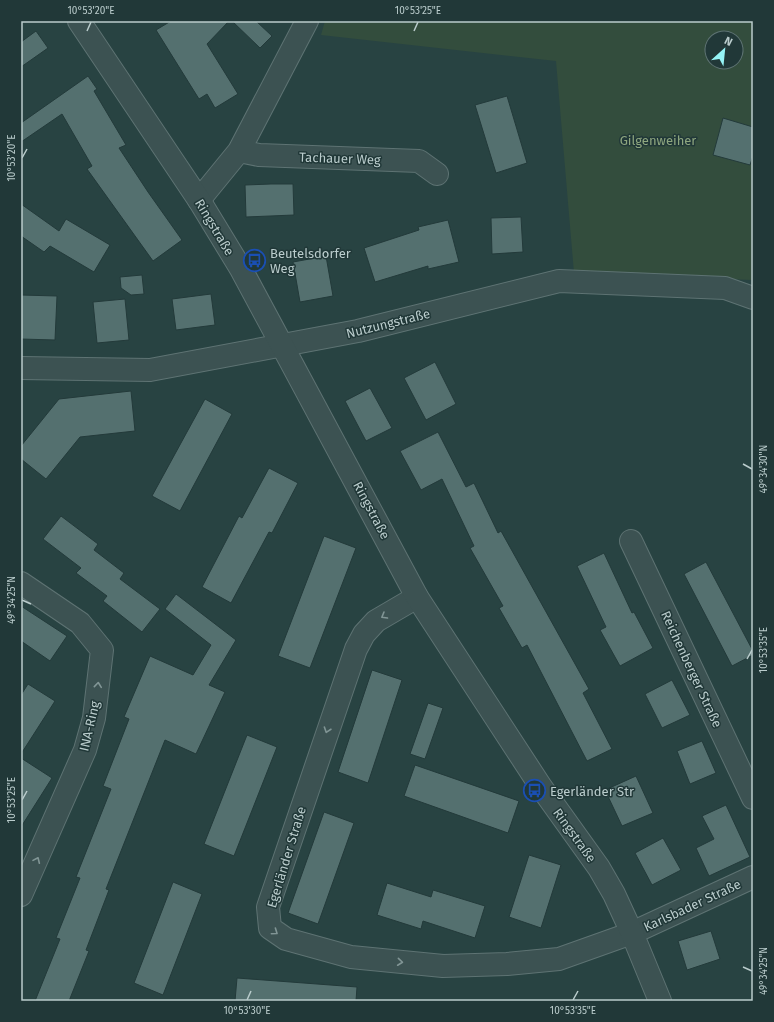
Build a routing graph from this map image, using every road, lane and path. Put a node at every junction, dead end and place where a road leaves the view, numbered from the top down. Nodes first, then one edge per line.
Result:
1 (79, 21) edge
2 (307, 21) edge
3 (239, 151) junction
4 (437, 174) dead end
5 (199, 200) junction
6 (753, 298) edge
7 (281, 345) junction
8 (21, 368) edge
9 (631, 541) dead end
10 (21, 583) edge
11 (418, 597) junction
12 (753, 798) edge
13 (753, 877) edge
14 (21, 895) edge
15 (632, 934) junction
16 (660, 1001) edge

1 - 5 street, Ringstraße
2 - 3 street
3 - 4 street, Tachauer Weg
3 - 5 street
5 - 7 street, Ringstraße
6 - 7 street, Nutzungstraße
7 - 8 street, Nutzungstraße
7 - 11 street, Ringstraße
9 - 12 street, Reichenberger Straße
14 -> 10 street, INA-Ring
11 - 15 street, Ringstraße
11 -> 15 street, Egerländer Straße
13 - 15 street, Karlsbader Straße
15 - 16 street, Ringstraße

